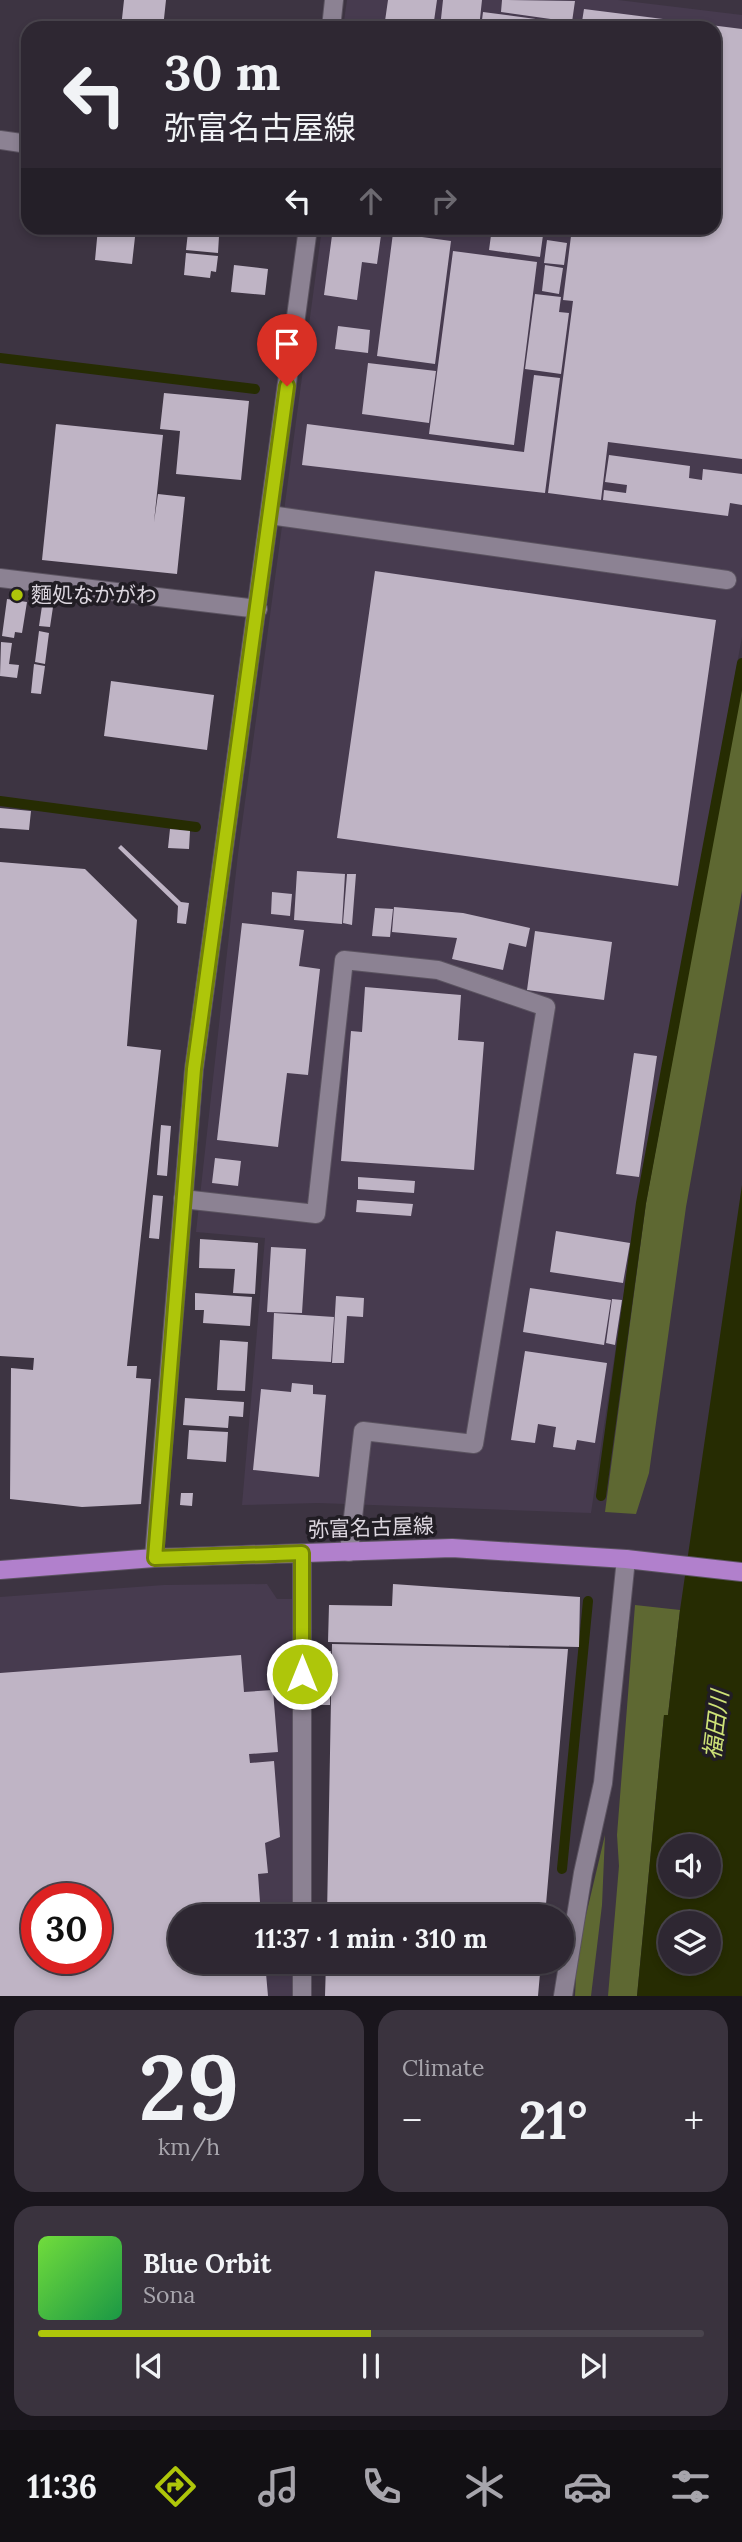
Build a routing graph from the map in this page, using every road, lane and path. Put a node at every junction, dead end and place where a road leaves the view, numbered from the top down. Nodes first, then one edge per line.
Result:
1 (334, 0) edge
2 (332, 21) edge
3 (0, 140) edge
4 (21, 143) edge
5 (307, 235) edge
6 (270, 515) junction
7 (0, 578) edge
8 (727, 580) dead end
9 (257, 609) junction
10 (183, 1199) junction
11 (349, 1552) junction
12 (302, 1553) junction
13 (155, 1558) junction
14 (625, 1559) junction
15 (0, 1570) edge
16 (742, 1572) edge
17 (302, 1904) edge
18 (302, 1974) edge
19 (302, 1996) edge
20 (563, 1996) edge

1 - 2 street
3 - 4 street
5 - 6 street
6 - 8 street
6 - 9 street
7 - 9 street
9 - 10 street
10 - 11 street
10 - 13 street
11 - 12 main road, 弥富名古屋線
11 - 14 main road, 弥富名古屋線
12 - 13 main road, 弥富名古屋線
12 - 17 street
13 - 15 main road, 弥富名古屋線
14 - 16 main road, 弥富名古屋線
14 - 20 street
18 - 19 street

